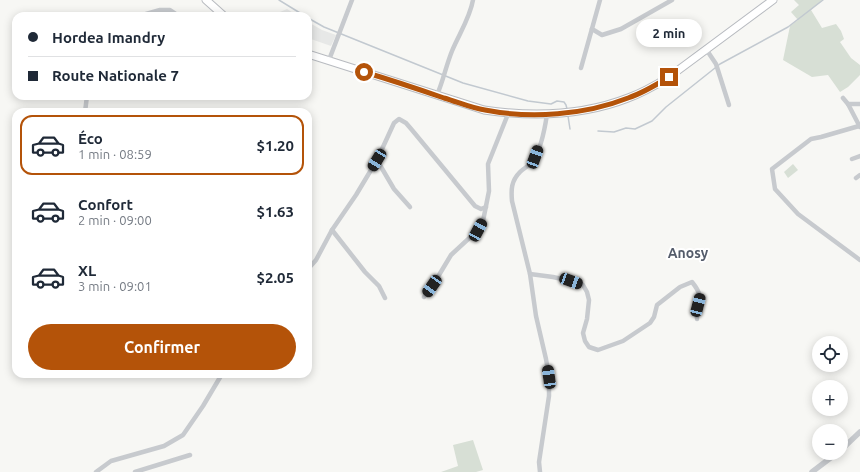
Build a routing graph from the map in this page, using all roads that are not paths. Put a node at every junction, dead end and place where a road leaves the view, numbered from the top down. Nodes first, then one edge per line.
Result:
1 (206, 0) edge
2 (352, 0) edge
3 (473, 0) edge
4 (600, 0) edge
5 (672, 0) edge
6 (773, 0) edge
7 (153, 12) edge
8 (173, 12) edge
9 (217, 12) edge
10 (592, 29) junction
11 (706, 49) junction
12 (312, 55) edge
13 (328, 60) junction
14 (581, 68) dead end
15 (437, 95) junction
16 (843, 98) dead end
17 (848, 104) junction
18 (860, 104) edge
19 (729, 105) dead end
20 (508, 114) junction
21 (547, 114) junction
22 (860, 126) edge
23 (860, 156) edge
24 (852, 159) dead end
25 (377, 160) junction
26 (410, 207) dead end
27 (486, 207) junction
28 (332, 230) junction
29 (860, 260) edge
30 (312, 264) edge
31 (530, 274) junction
32 (424, 297) dead end
33 (385, 298) dead end
34 (697, 319) dead end
35 (220, 378) edge
36 (860, 432) edge
37 (848, 443) edge
38 (190, 455) dead end
39 (828, 460) edge
40 (96, 472) edge
41 (135, 472) edge
42 (540, 472) edge
43 (812, 472) edge

1 - 9 main road
2 - 13 street
3 - 15 street
4 - 10 street
5 - 10 street
6 - 11 main road
7 - 8 street
10 - 14 street
11 - 19 street
11 - 21 main road
12 - 13 main road
13 - 15 main road
15 - 20 main road
16 - 17 street
17 - 18 street
17 - 22 street
20 - 21 main road
20 - 27 street
21 - 31 street
22 - 29 street
23 - 24 street
25 - 26 street
25 - 27 street
25 - 28 street
27 - 32 street
28 - 30 street
28 - 33 street
31 - 34 street
31 - 42 street
35 - 40 street
36 - 37 street
38 - 41 street
39 - 43 street

